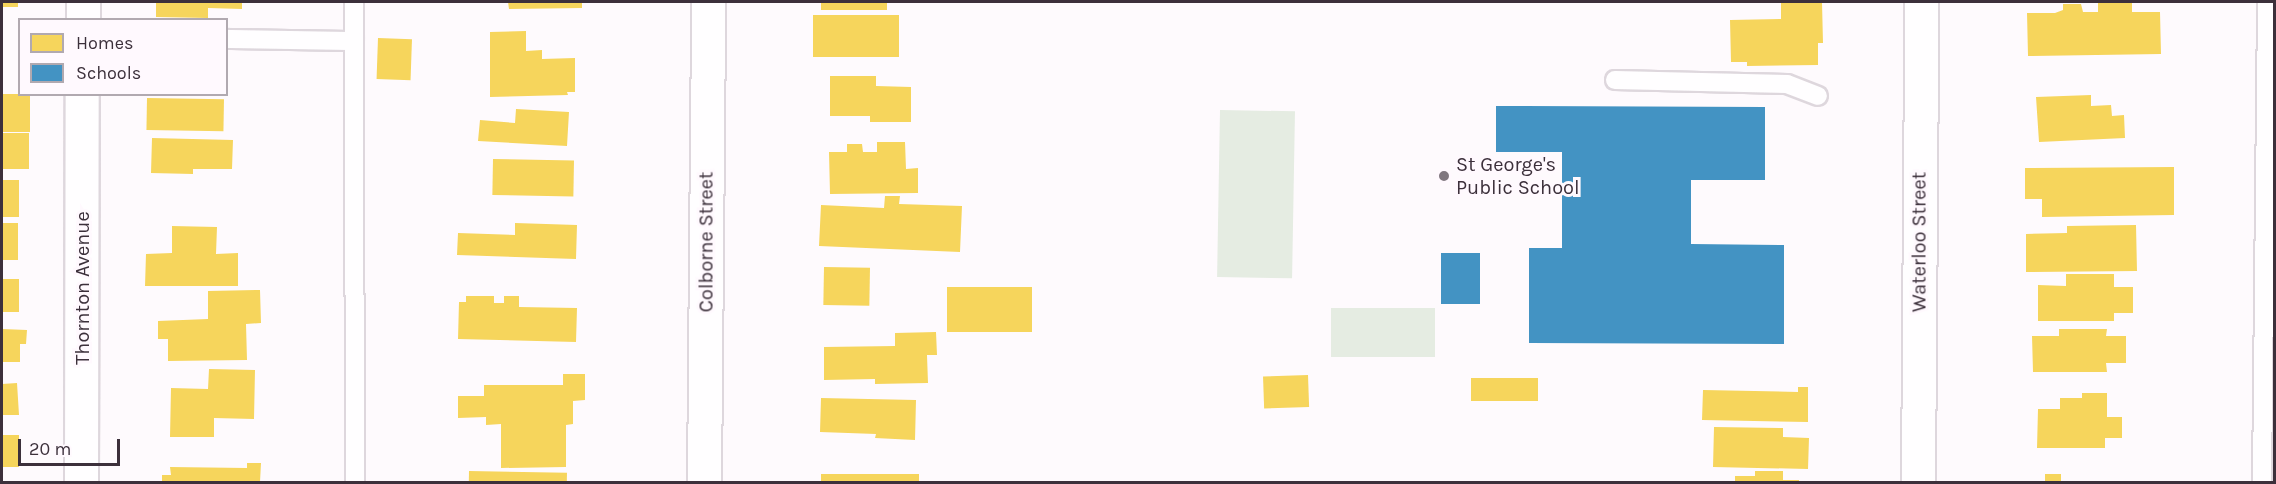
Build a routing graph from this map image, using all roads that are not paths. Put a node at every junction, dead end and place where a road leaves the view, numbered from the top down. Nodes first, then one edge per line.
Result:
1 (83, 2) edge
2 (354, 2) edge
3 (708, 2) edge
4 (1921, 2) edge
5 (2266, 2) edge
6 (83, 18) edge
7 (228, 39) edge
8 (354, 40) junction
9 (1615, 80) dead end
10 (82, 96) edge
11 (1818, 96) dead end
12 (81, 483) edge
13 (355, 483) edge
14 (704, 483) edge
15 (1918, 483) edge
16 (2262, 483) edge

1 - 6 street
2 - 8 lane
3 - 14 street, Colborne Street
4 - 15 street, Waterloo Street
5 - 16 lane
7 - 8 lane
8 - 13 lane
9 - 11 lane
10 - 12 street, Thornton Avenue

